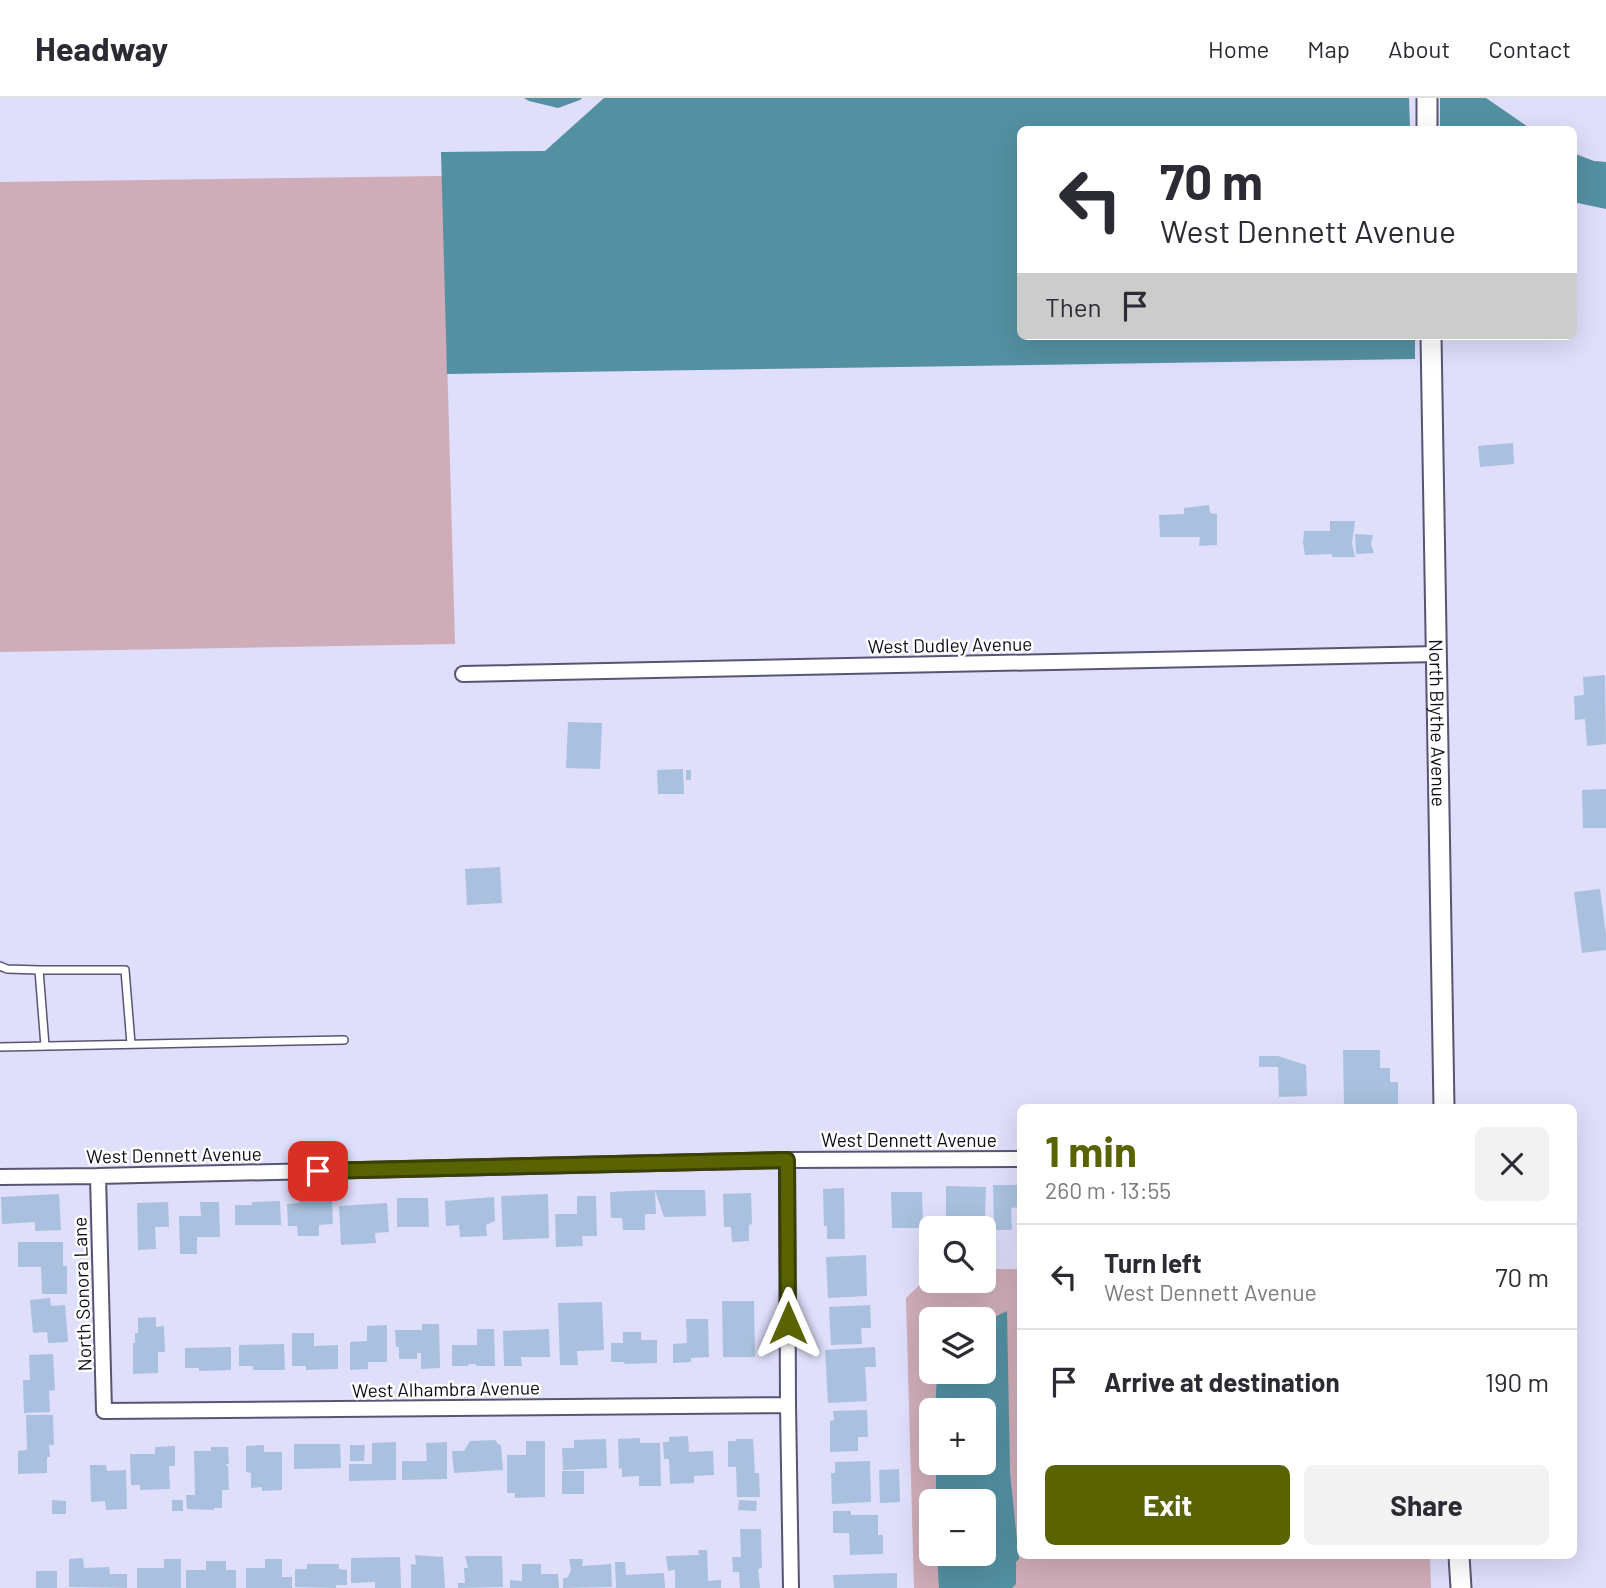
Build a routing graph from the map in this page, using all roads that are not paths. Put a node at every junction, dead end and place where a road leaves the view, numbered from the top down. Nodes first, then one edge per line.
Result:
1 (1427, 102) edge
2 (1427, 126) edge
3 (1432, 340) edge
4 (1438, 654) junction
5 (463, 674) dead end
6 (0, 966) edge
7 (39, 970) junction
8 (344, 1040) dead end
9 (131, 1044) junction
10 (45, 1046) junction
11 (0, 1047) edge
12 (1444, 1104) edge
13 (1017, 1159) edge
14 (787, 1160) junction
15 (0, 1177) edge
16 (98, 1177) junction
17 (788, 1405) junction
18 (104, 1411) joint
19 (1460, 1559) edge
20 (791, 1588) edge
21 (1461, 1588) edge

1 - 2 street
3 - 4 street, North Blythe Avenue
4 - 5 street, West Dudley Avenue
4 - 12 street, North Blythe Avenue
6 - 7 lane
7 - 9 lane
7 - 10 lane
8 - 9 lane
9 - 10 lane
10 - 11 lane
13 - 14 street, West Dennett Avenue
14 - 16 street, West Dennett Avenue
14 - 17 street
15 - 16 street, West Dennett Avenue
16 - 18 street, North Sonora Lane
17 - 18 street, West Alhambra Avenue
17 - 20 street
19 - 21 street

